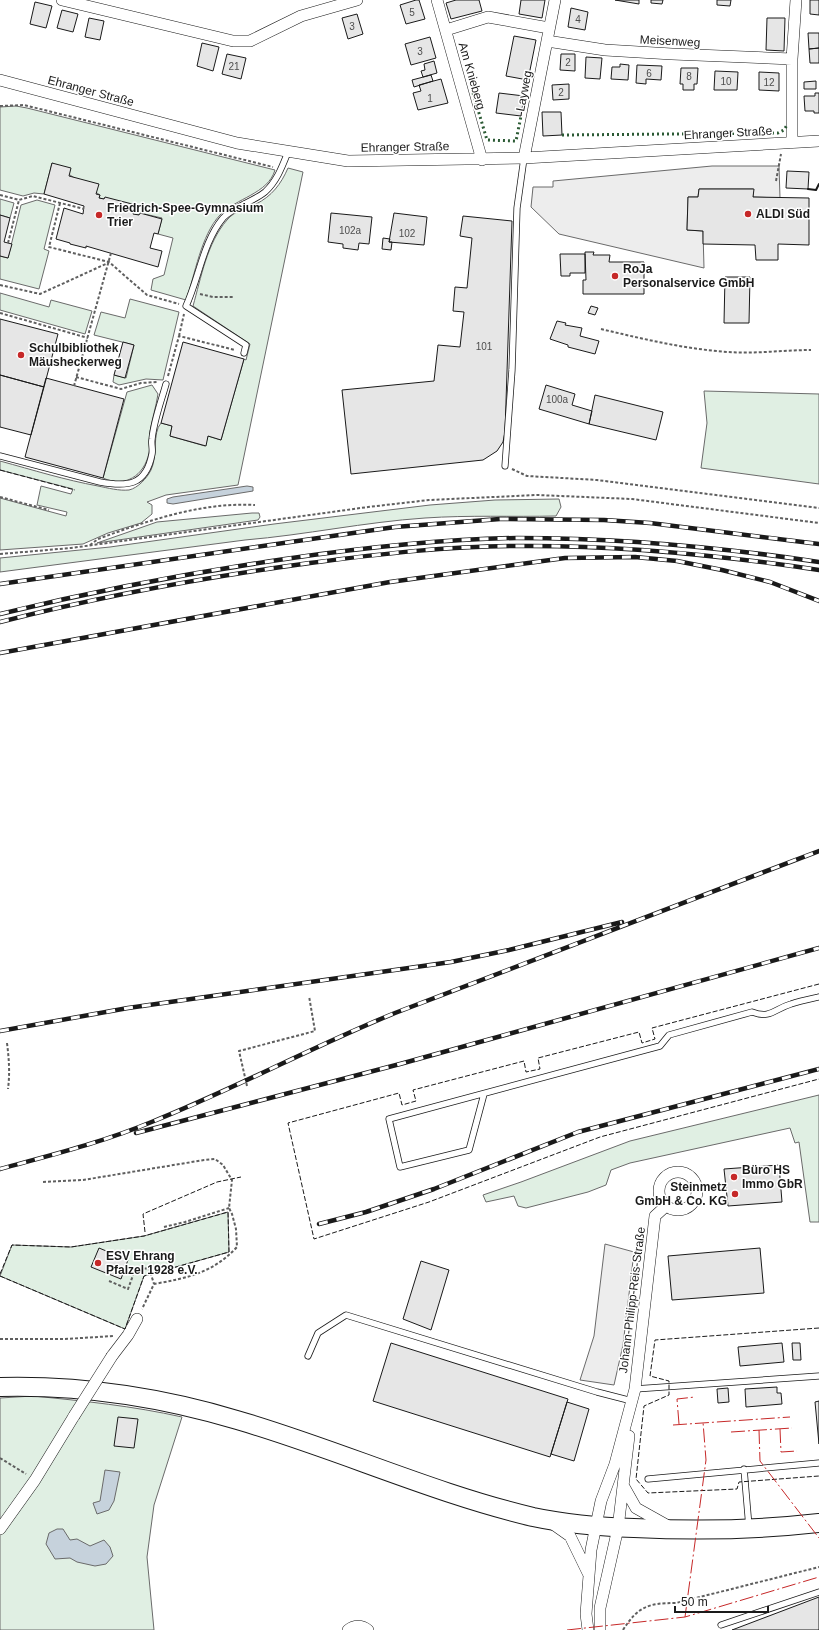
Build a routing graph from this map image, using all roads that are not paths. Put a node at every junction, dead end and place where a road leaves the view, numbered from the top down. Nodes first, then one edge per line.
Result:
1 (62, 0) edge
2 (357, 0) edge
3 (437, 0) edge
4 (555, 0) edge
5 (796, 0) edge
6 (549, 28) junction
7 (446, 30) junction
8 (547, 41) junction
9 (792, 59) junction
10 (0, 80) edge
11 (819, 141) edge
12 (788, 143) junction
13 (288, 152) junction
14 (524, 158) junction
15 (482, 160) junction
16 (244, 353) road end
17 (166, 384) road end
18 (0, 456) edge
19 (506, 466) road end
20 (819, 997) edge
21 (484, 1094) junction
22 (666, 1206) dead end
23 (137, 1319) road end
24 (308, 1356) dead end
25 (819, 1376) edge
26 (0, 1387) edge
27 (635, 1389) junction
28 (632, 1402) junction
29 (819, 1463) edge
30 (744, 1469) junction
31 (648, 1479) dead end
32 (623, 1484) junction
33 (547, 1520) junction
34 (819, 1523) edge
35 (595, 1526) junction
36 (618, 1528) junction
37 (750, 1528) junction
38 (0, 1529) edge
39 (677, 1530) junction
40 (588, 1572) junction
41 (819, 1592) edge
42 (721, 1624) dead end
43 (348, 1630) edge
44 (368, 1630) edge
45 (588, 1630) edge
46 (600, 1630) edge

1 - 2 street
3 - 7 street, Am Knieberg
4 - 6 street, Layweg
5 - 9 street
6 - 7 street
6 - 8 street, Layweg
7 - 15 street, Am Knieberg
8 - 9 street, Meisenweg
8 - 14 street, Layweg
9 - 12 street
10 - 13 street, Ehranger Straße
11 - 12 street, Ehranger Straße
12 - 14 street, Ehranger Straße
13 - 15 street, Ehranger Straße
13 - 16 lane
14 - 15 street, Ehranger Straße
14 - 19 lane
17 - 18 lane
20 - 21 lane
21 - 21 lane
22 - 27 street, Johann-Philipp-Reis-Straße
23 - 38 street, bridge
24 - 28 lane
25 - 27 lane
26 - 33 main road
27 - 28 street, Johann-Philipp-Reis-Straße
28 - 32 street, Johann-Philipp-Reis-Straße
28 - 35 street, Johann-Philipp-Reis-Straße
29 - 30 lane
30 - 31 lane
30 - 37 lane
32 - 36 street, Johann-Philipp-Reis-Straße
32 - 39 street
33 - 35 main road
33 - 40 street, Johann-Philipp-Reis-Straße
34 - 37 main road
35 - 36 main road
35 - 40 street, Johann-Philipp-Reis-Straße
36 - 39 main road
36 - 46 street, Johann-Philipp-Reis-Straße
37 - 39 main road
40 - 45 street, Johann-Philipp-Reis-Straße
41 - 42 lane
43 - 44 street

